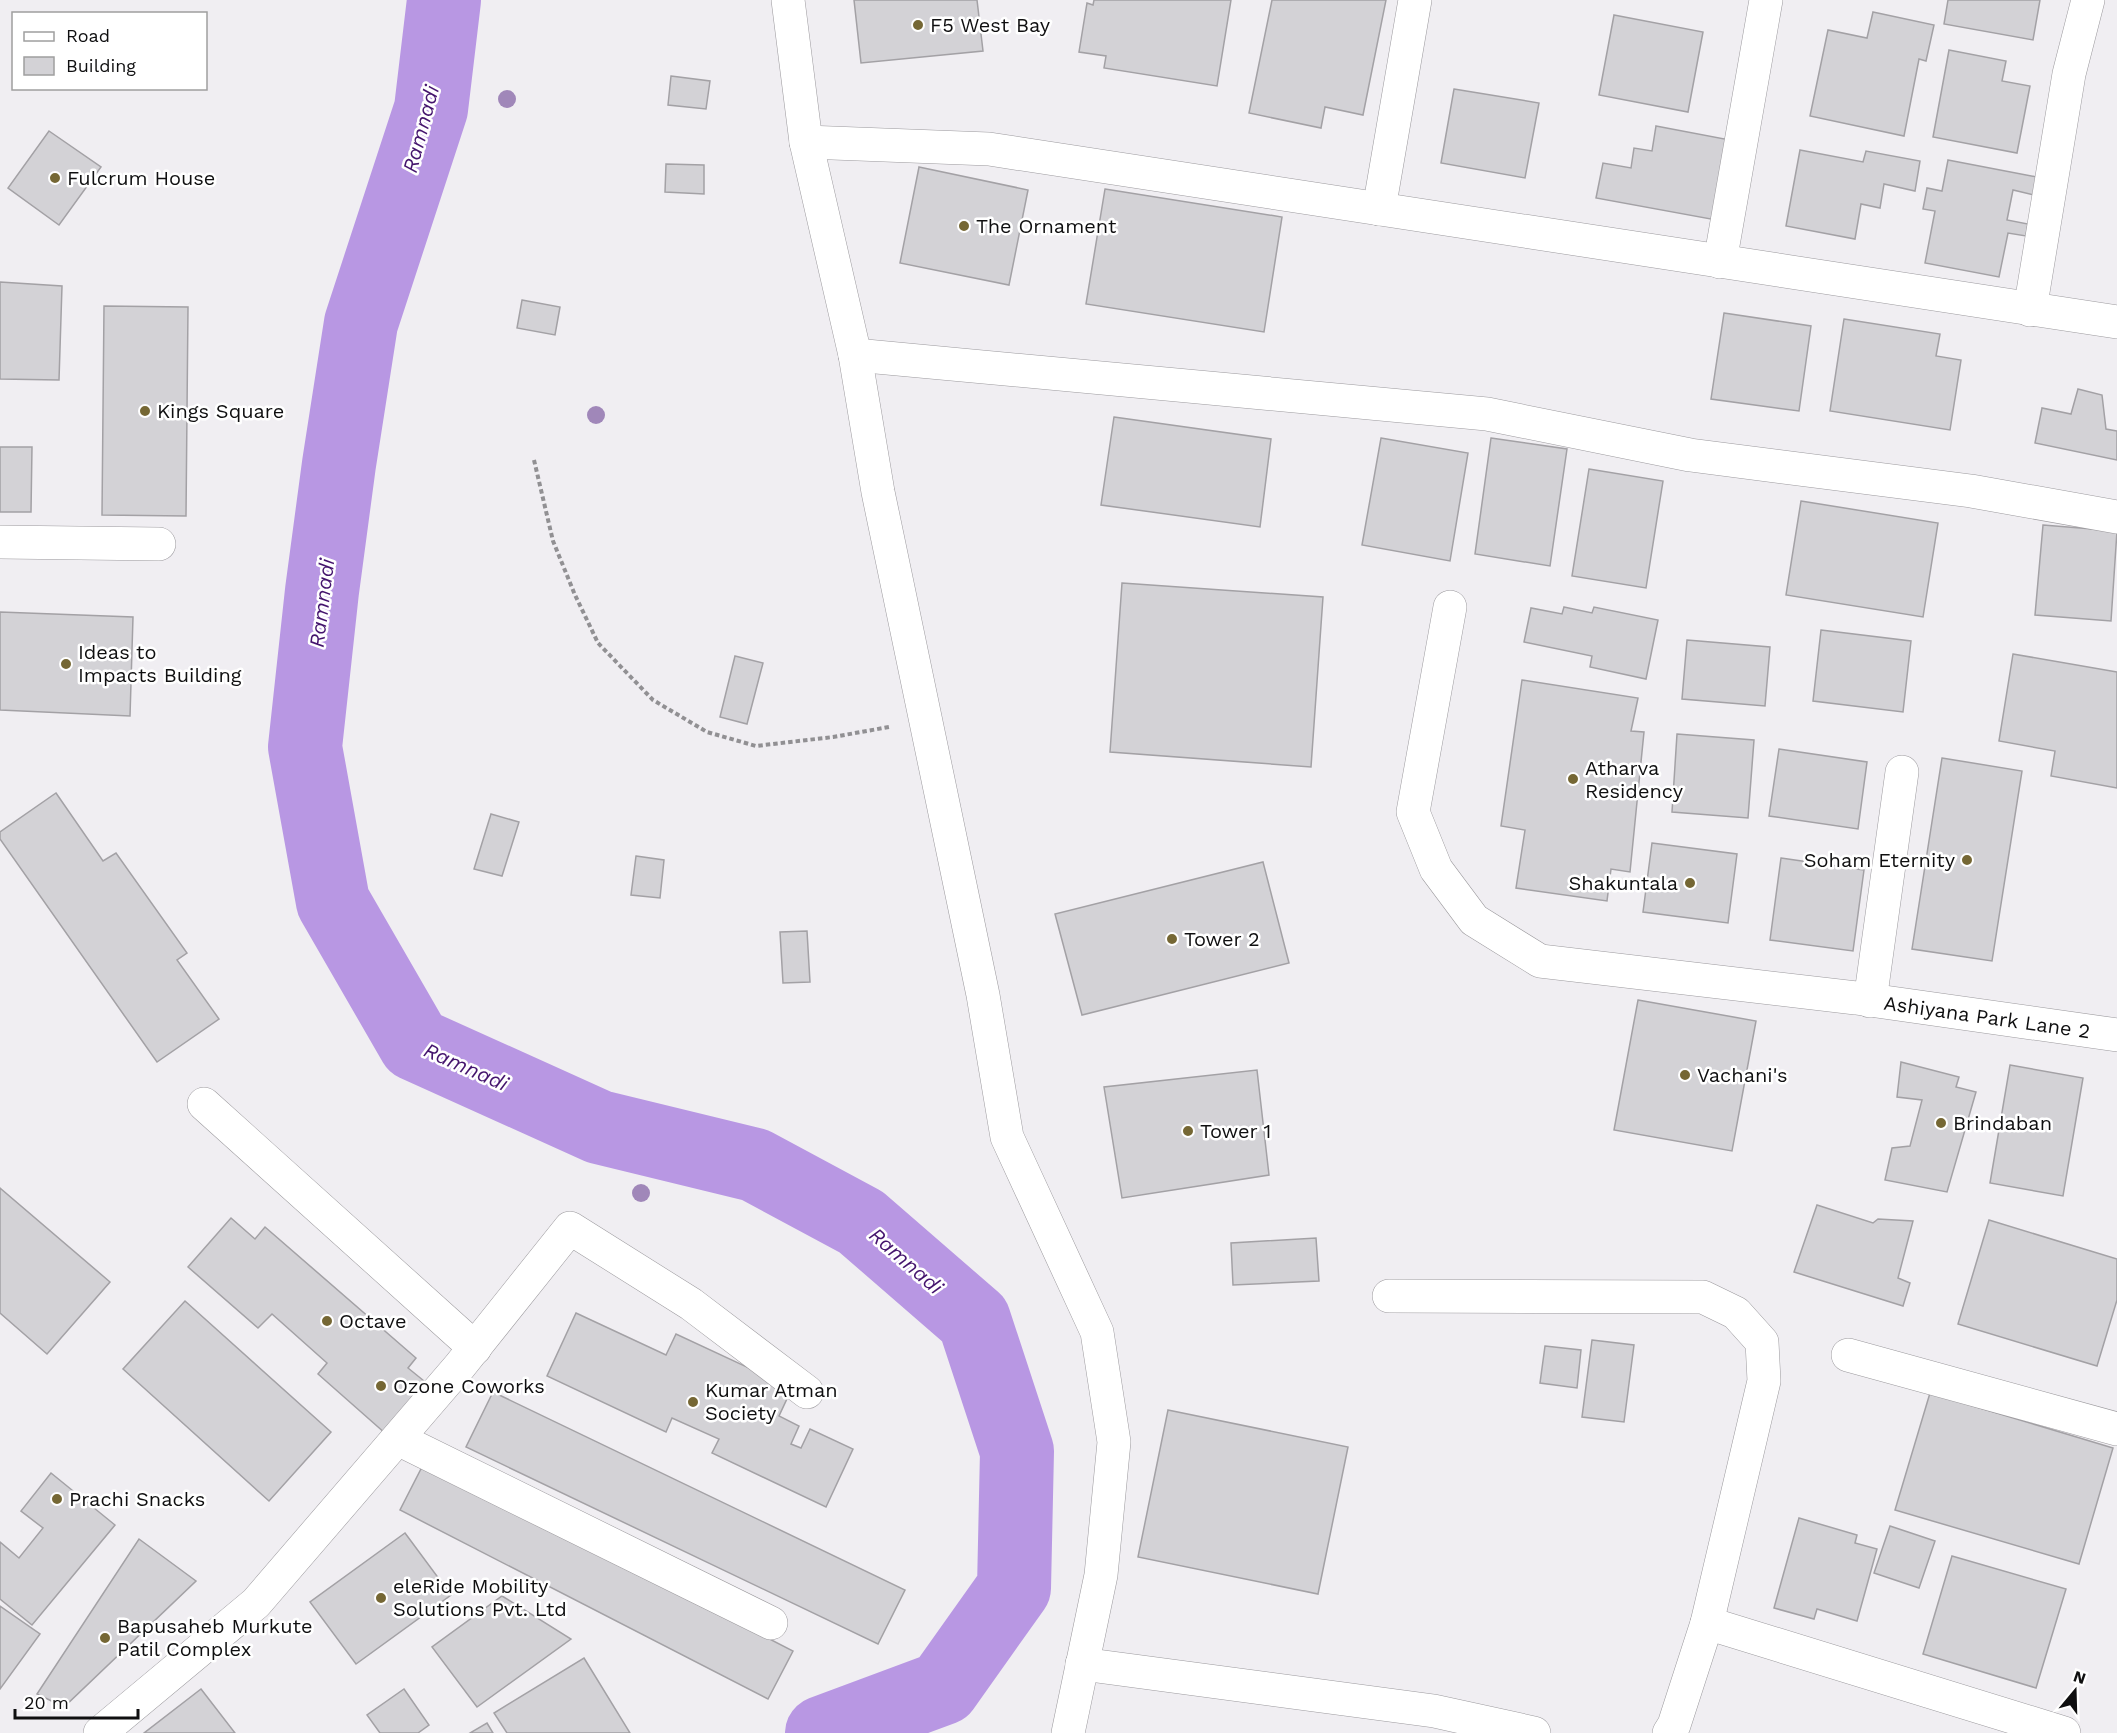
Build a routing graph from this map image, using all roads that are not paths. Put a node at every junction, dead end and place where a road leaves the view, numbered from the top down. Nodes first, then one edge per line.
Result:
1 (788, 0) edge
2 (1415, 0) edge
3 (1766, 0) edge
4 (2088, 0) edge
5 (806, 142) junction
6 (1379, 209) junction
7 (1720, 262) junction
8 (2030, 310) junction
9 (2117, 322) edge
10 (855, 355) junction
11 (2117, 517) edge
12 (0, 542) edge
13 (159, 544) dead end
14 (1450, 608) dead end
15 (1902, 772) dead end
16 (1863, 999) junction
17 (2117, 1035) edge
18 (204, 1104) dead end
19 (1389, 1296) dead end
20 (1848, 1355) dead end
21 (467, 1358) junction
22 (807, 1392) dead end
23 (2117, 1429) edge
24 (398, 1439) junction
25 (771, 1623) dead end
26 (1707, 1623) junction
27 (1082, 1664) junction
28 (100, 1733) edge
29 (1068, 1733) edge
30 (1534, 1733) edge
31 (1669, 1733) edge
32 (2064, 1733) edge

1 - 5 street
2 - 6 street
3 - 7 street
4 - 8 street
5 - 6 street
5 - 10 street
6 - 7 street
7 - 8 street
8 - 9 street
10 - 11 street
10 - 27 street
12 - 13 street
14 - 16 street, Ashiyana Park Lane 2
15 - 16 street
16 - 17 street, Ashiyana Park Lane 2
18 - 21 street
19 - 26 street
20 - 23 street
21 - 22 street
21 - 24 street
24 - 25 street
24 - 28 street
26 - 31 street
26 - 32 street
27 - 29 street
27 - 30 street

